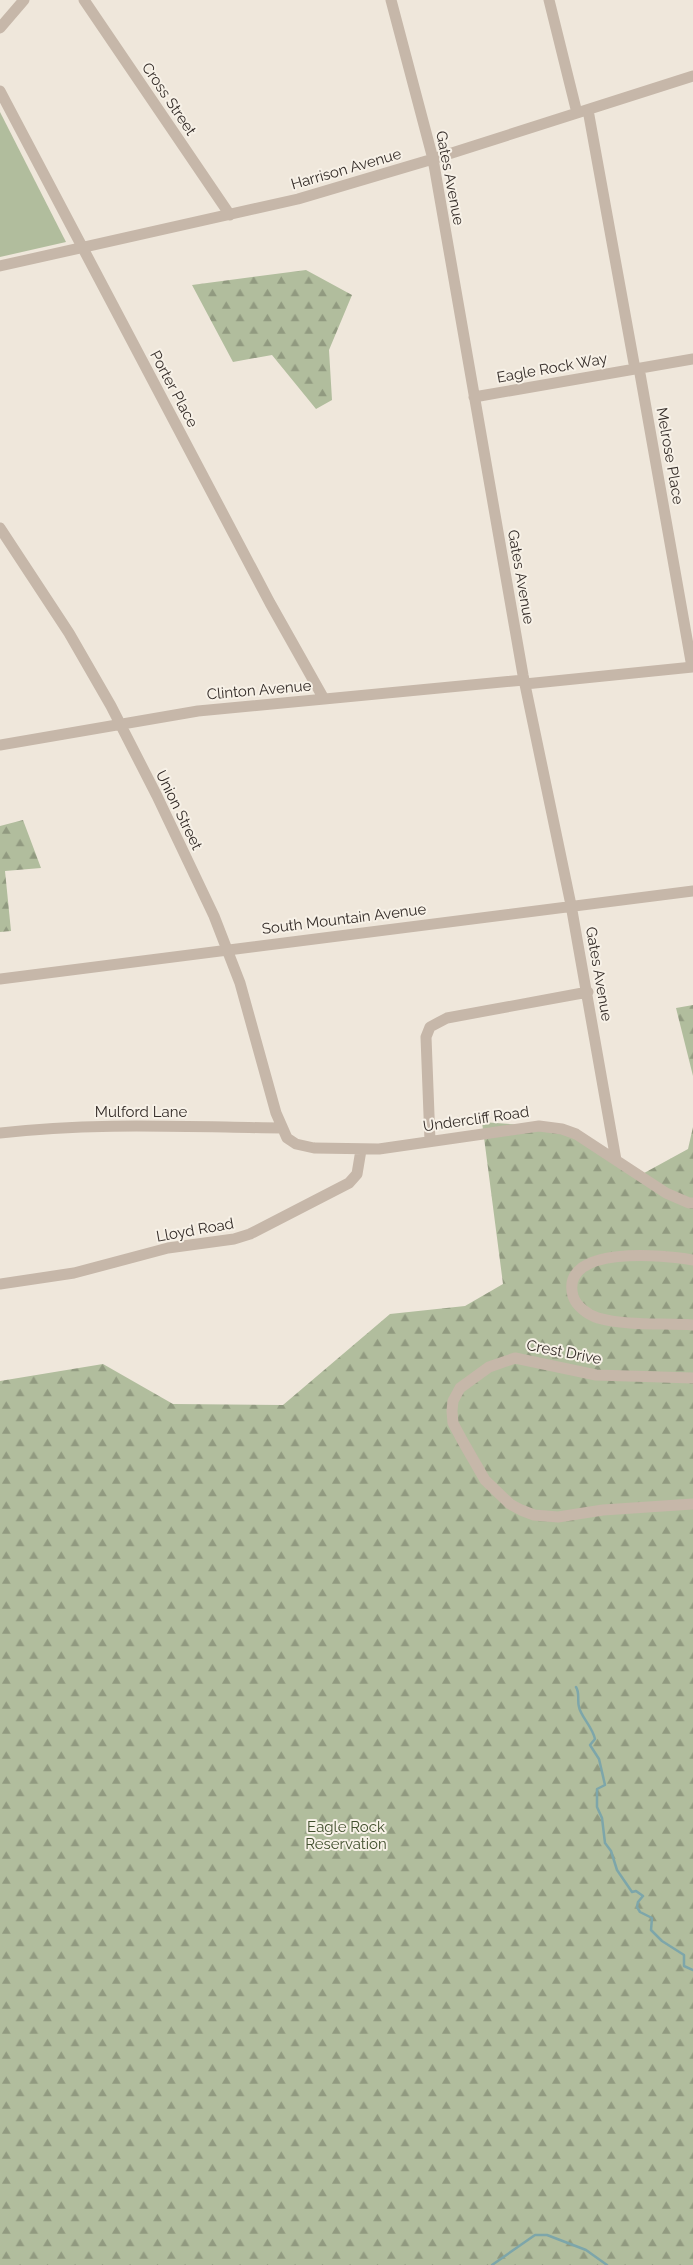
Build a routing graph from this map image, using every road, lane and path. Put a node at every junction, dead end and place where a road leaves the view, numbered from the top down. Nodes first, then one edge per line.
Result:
1 (24, 0) edge
2 (84, 0) edge
3 (391, 0) edge
4 (549, 0) edge
5 (0, 28) edge
6 (693, 76) edge
7 (0, 91) edge
8 (582, 112) junction
9 (433, 159) junction
10 (230, 215) junction
11 (82, 248) junction
12 (0, 266) edge
13 (693, 359) edge
14 (637, 369) junction
15 (474, 397) junction
16 (0, 528) edge
17 (692, 667) edge
18 (524, 682) junction
19 (324, 700) junction
20 (120, 725) junction
21 (0, 745) edge
22 (693, 891) edge
23 (571, 905) junction
24 (228, 949) junction
25 (0, 979) edge
26 (588, 992) junction
27 (282, 1128) junction
28 (0, 1133) edge
29 (430, 1141) junction
30 (361, 1150) junction
31 (616, 1160) junction
32 (692, 1204) edge
33 (693, 1260) edge
34 (0, 1284) edge
35 (693, 1325) edge
36 (693, 1378) edge
37 (693, 1504) edge

1 - 5 street
2 - 10 street, Cross Street
3 - 9 street, Gates Avenue
4 - 8 street, Melrose Place
6 - 8 street, Harrison Avenue
7 - 11 street, Porter Place
8 - 9 street, Harrison Avenue
8 - 14 street, Melrose Place
9 - 10 street, Harrison Avenue
9 - 15 street, Gates Avenue
10 - 11 street, Harrison Avenue
11 - 12 street, Harrison Avenue
11 - 19 street, Porter Place
13 - 14 street, Eagle Rock Way
14 - 15 street, Eagle Rock Way
14 - 17 street, Melrose Place
15 - 18 street, Gates Avenue
16 - 20 street, Union Street
17 - 18 street, Clinton Avenue
18 - 19 street, Clinton Avenue
18 - 23 street, Gates Avenue
19 - 20 street, Clinton Avenue
20 - 21 street, Clinton Avenue
20 - 24 street, Union Street
22 - 23 street, South Mountain Avenue
23 - 24 street, South Mountain Avenue
23 - 26 street, Gates Avenue
24 - 25 street, South Mountain Avenue
24 - 27 street, Union Street
26 - 29 street
26 - 31 street, Gates Avenue
27 - 28 street, Mulford Lane
27 - 30 street, Undercliff Road
29 - 30 street, Undercliff Road
29 - 31 street, Undercliff Road
30 - 34 street, Lloyd Road
31 - 32 street, Undercliff Road
33 - 35 street
36 - 37 street, Crest Drive

